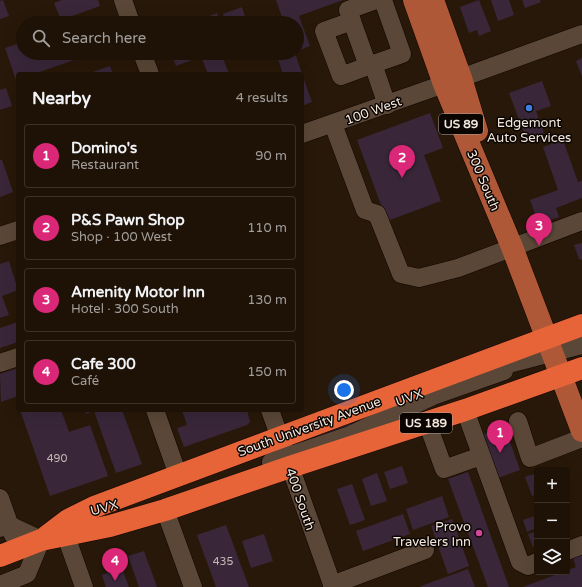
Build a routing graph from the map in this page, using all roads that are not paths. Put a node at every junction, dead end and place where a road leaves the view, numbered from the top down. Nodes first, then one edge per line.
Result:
1 (123, 0) edge
2 (376, 0) edge
3 (383, 0) edge
4 (414, 0) edge
5 (433, 0) edge
6 (129, 16) edge
7 (352, 21) junction
8 (582, 34) edge
9 (145, 60) edge
10 (371, 65) junction
11 (149, 72) edge
12 (452, 81) junction
13 (387, 105) junction
14 (333, 124) junction
15 (304, 133) edge
16 (582, 221) edge
17 (16, 231) edge
18 (0, 236) edge
19 (512, 247) junction
20 (582, 324) edge
21 (582, 345) edge
22 (582, 352) edge
23 (553, 356) junction
24 (16, 359) edge
25 (0, 363) edge
26 (582, 368) edge
27 (465, 410) junction
28 (156, 412) edge
29 (271, 412) edge
30 (518, 421) dead end
31 (427, 422) junction
32 (582, 431) edge
33 (582, 438) edge
34 (285, 451) junction
35 (481, 456) junction
36 (178, 475) junction
37 (0, 498) edge
38 (165, 510) junction
39 (85, 522) junction
40 (5, 526) edge
41 (66, 536) junction
42 (41, 540) junction
43 (582, 545) edge
44 (425, 550) dead end
45 (570, 550) edge
46 (9, 552) edge
47 (534, 563) edge
48 (30, 581) edge
49 (0, 585) edge
50 (333, 586) edge
51 (84, 587) edge
52 (192, 587) edge

1 - 6 street
2 - 7 street
3 - 10 street
4 - 12 main road, 300 South / US 89
5 - 12 main road, 300 South / US 89
7 - 10 street
7 - 10 street
8 - 12 street, 100 West
9 - 11 street
10 - 13 street
12 - 13 street, 100 West
12 - 19 main road, 300 South / US 89
13 - 14 street, 100 West
14 - 15 street, 100 West
14 - 19 street
16 - 19 street
17 - 18 street
19 - 23 main road, 300 South / US 89
20 - 23 highway, South University Avenue / US 189
21 - 23 street
22 - 23 street
23 - 26 highway, South University Avenue / US 189
23 - 27 highway, South University Avenue / US 189
23 - 32 main road, 300 South / US 89
23 - 34 highway, South University Avenue / US 189
24 - 25 street
27 - 31 highway, South University Avenue / US 189
27 - 35 street
28 - 36 street
29 - 34 street, 400 South
30 - 33 street
31 - 34 highway, South University Avenue / US 189
31 - 35 street
34 - 36 highway, South University Avenue / US 189
34 - 38 highway, South University Avenue / US 189
34 - 39 street, UVX
34 - 50 street, 400 South
35 - 47 street
36 - 39 highway, South University Avenue / US 189
37 - 40 street
38 - 39 highway, South University Avenue / US 189
38 - 52 street
39 - 41 highway, South University Avenue / US 189
39 - 42 highway, South University Avenue / US 189
40 - 42 street
40 - 46 street
41 - 42 highway, South University Avenue / US 189
41 - 51 street
42 - 46 highway, South University Avenue / US 189
42 - 48 street
43 - 45 street
44 - 50 street
46 - 48 street
48 - 49 street

